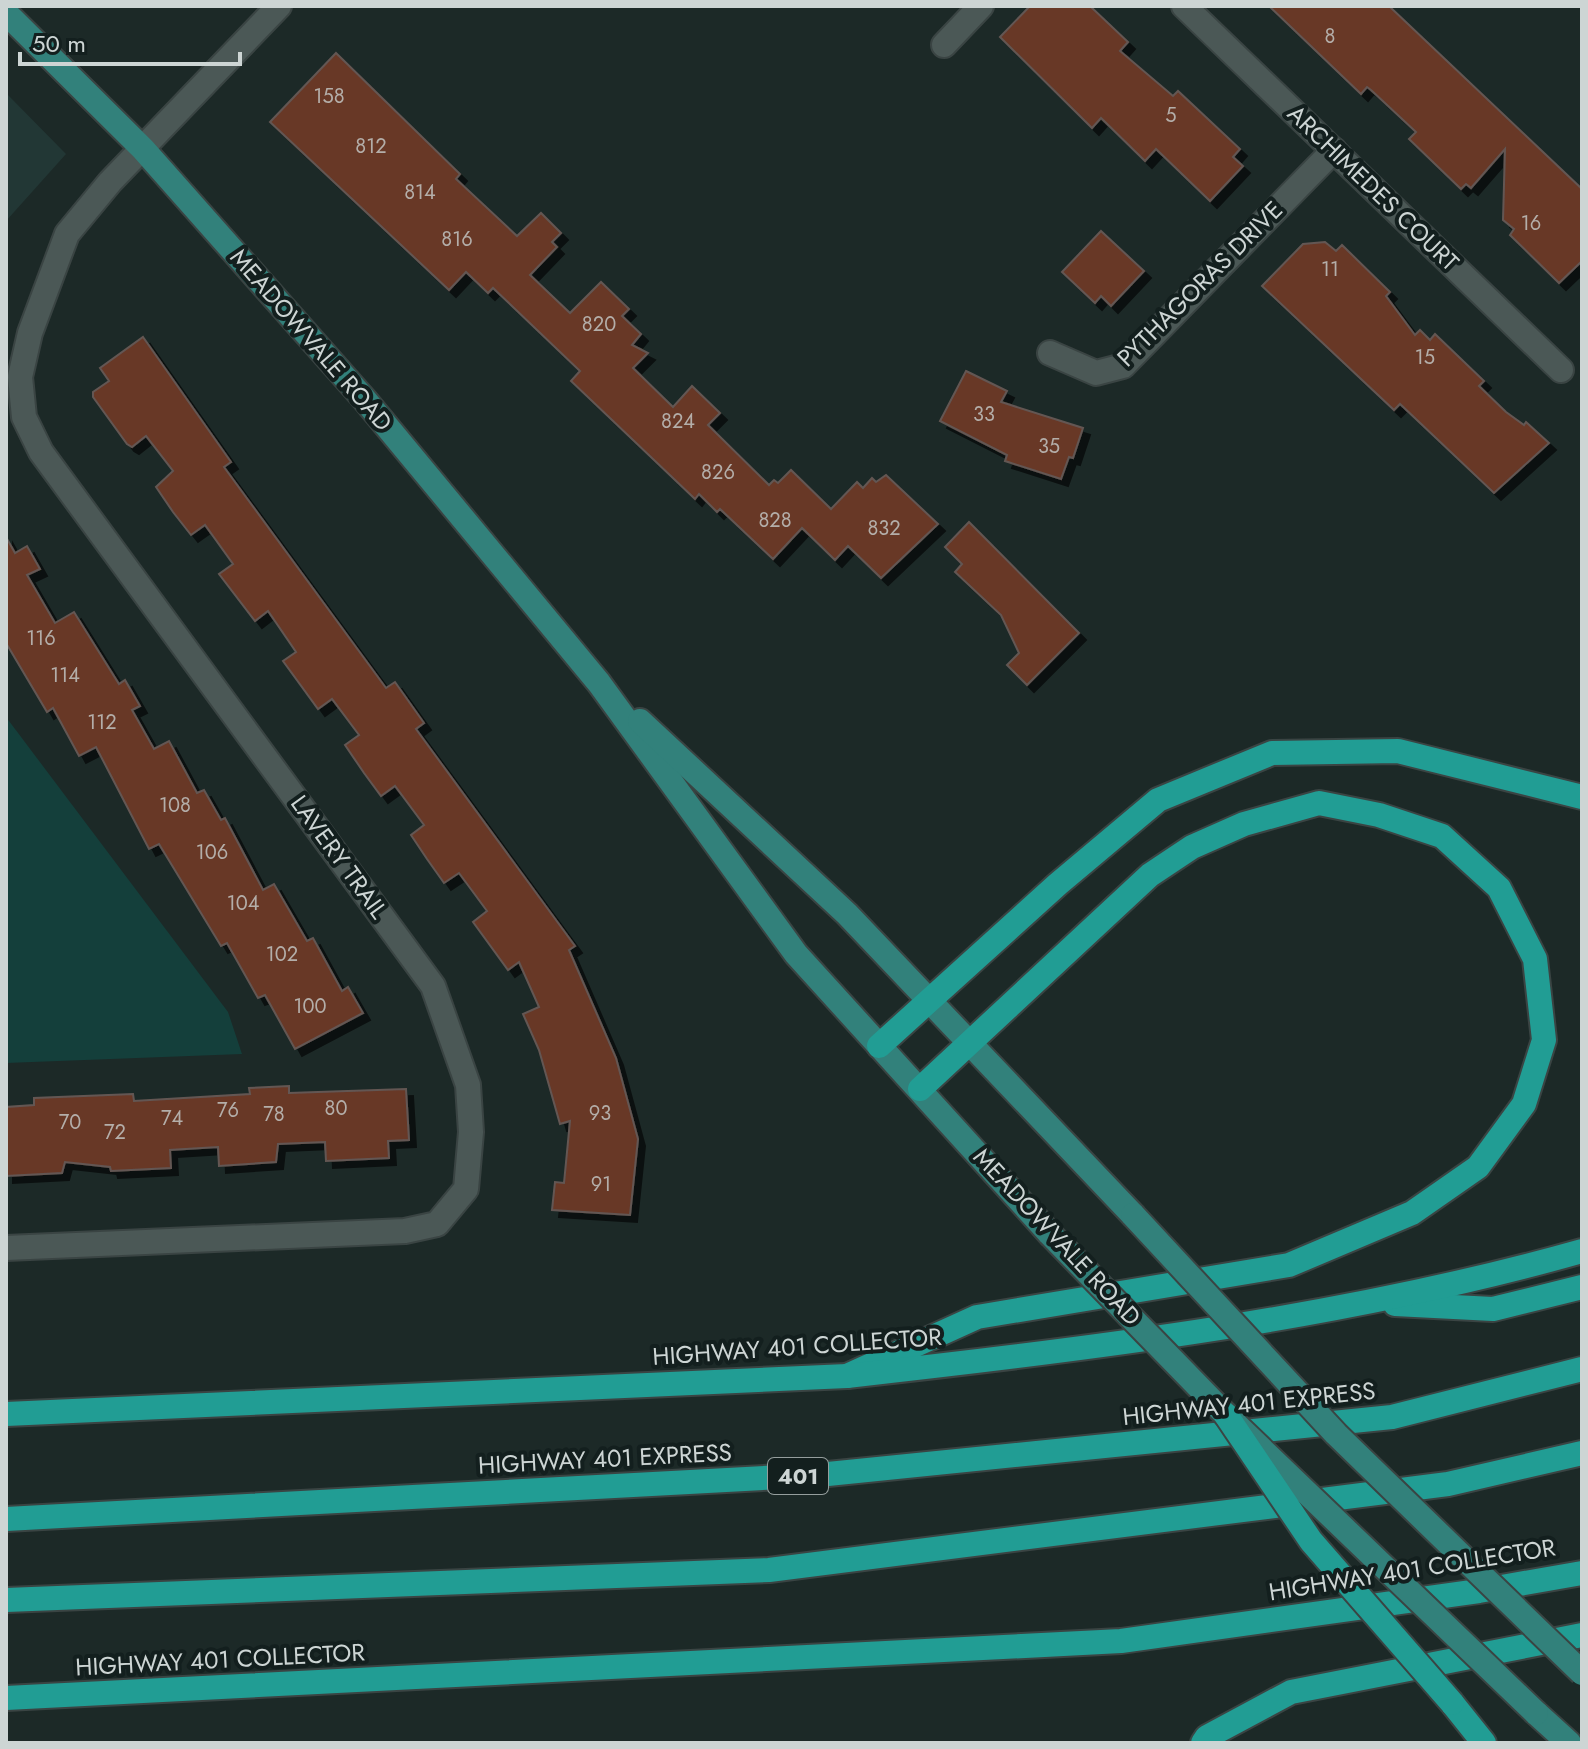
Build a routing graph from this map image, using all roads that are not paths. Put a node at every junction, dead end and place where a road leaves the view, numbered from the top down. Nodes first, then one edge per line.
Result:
1 (279, 6) edge
2 (981, 6) edge
3 (1184, 6) edge
4 (6, 13) edge
5 (944, 45) dead end
6 (143, 149) junction
7 (1334, 150) junction
8 (1050, 353) dead end
9 (1561, 370) dead end
10 (599, 683) junction
11 (1582, 797) edge
12 (930, 1003) junction
13 (969, 1044) junction
14 (879, 1046) junction
15 (920, 1089) junction
16 (6, 1248) edge
17 (1582, 1251) edge
18 (1582, 1287) edge
19 (1369, 1303) junction
20 (1582, 1369) edge
21 (847, 1376) junction
22 (6, 1414) edge
23 (1226, 1415) junction
24 (1582, 1453) edge
25 (6, 1519) edge
26 (1582, 1573) edge
27 (6, 1600) edge
28 (1582, 1635) edge
29 (1582, 1673) edge
30 (6, 1698) edge
31 (1203, 1743) edge
32 (1484, 1743) edge
33 (1569, 1743) edge

1 - 6 street, LAVERY TRAIL
2 - 5 street
3 - 7 street, ARCHIMEDES COURT
4 - 6 main road, MEADOWVALE ROAD
6 - 10 main road, MEADOWVALE ROAD
6 - 16 street, LAVERY TRAIL
7 - 8 street, PYTHAGORAS DRIVE
7 - 9 street, ARCHIMEDES COURT
10 - 12 main road, MEADOWVALE ROAD
10 - 14 main road, MEADOWVALE ROAD
11 - 12 highway
12 - 13 main road, MEADOWVALE ROAD
12 - 14 highway
13 - 15 highway
13 - 21 highway
13 - 29 main road, MEADOWVALE ROAD, bridge
14 - 15 main road, MEADOWVALE ROAD
15 - 23 main road, MEADOWVALE ROAD, bridge
17 - 19 highway, HIGHWAY 401 COLLECTOR
18 - 19 highway
19 - 21 highway, HIGHWAY 401 COLLECTOR
20 - 25 highway, HIGHWAY 401 EXPRESS / 401
21 - 22 highway, HIGHWAY 401 COLLECTOR
23 - 32 highway, bridge
23 - 33 main road, MEADOWVALE ROAD, bridge
24 - 27 highway
26 - 30 highway, HIGHWAY 401 COLLECTOR
28 - 31 highway

